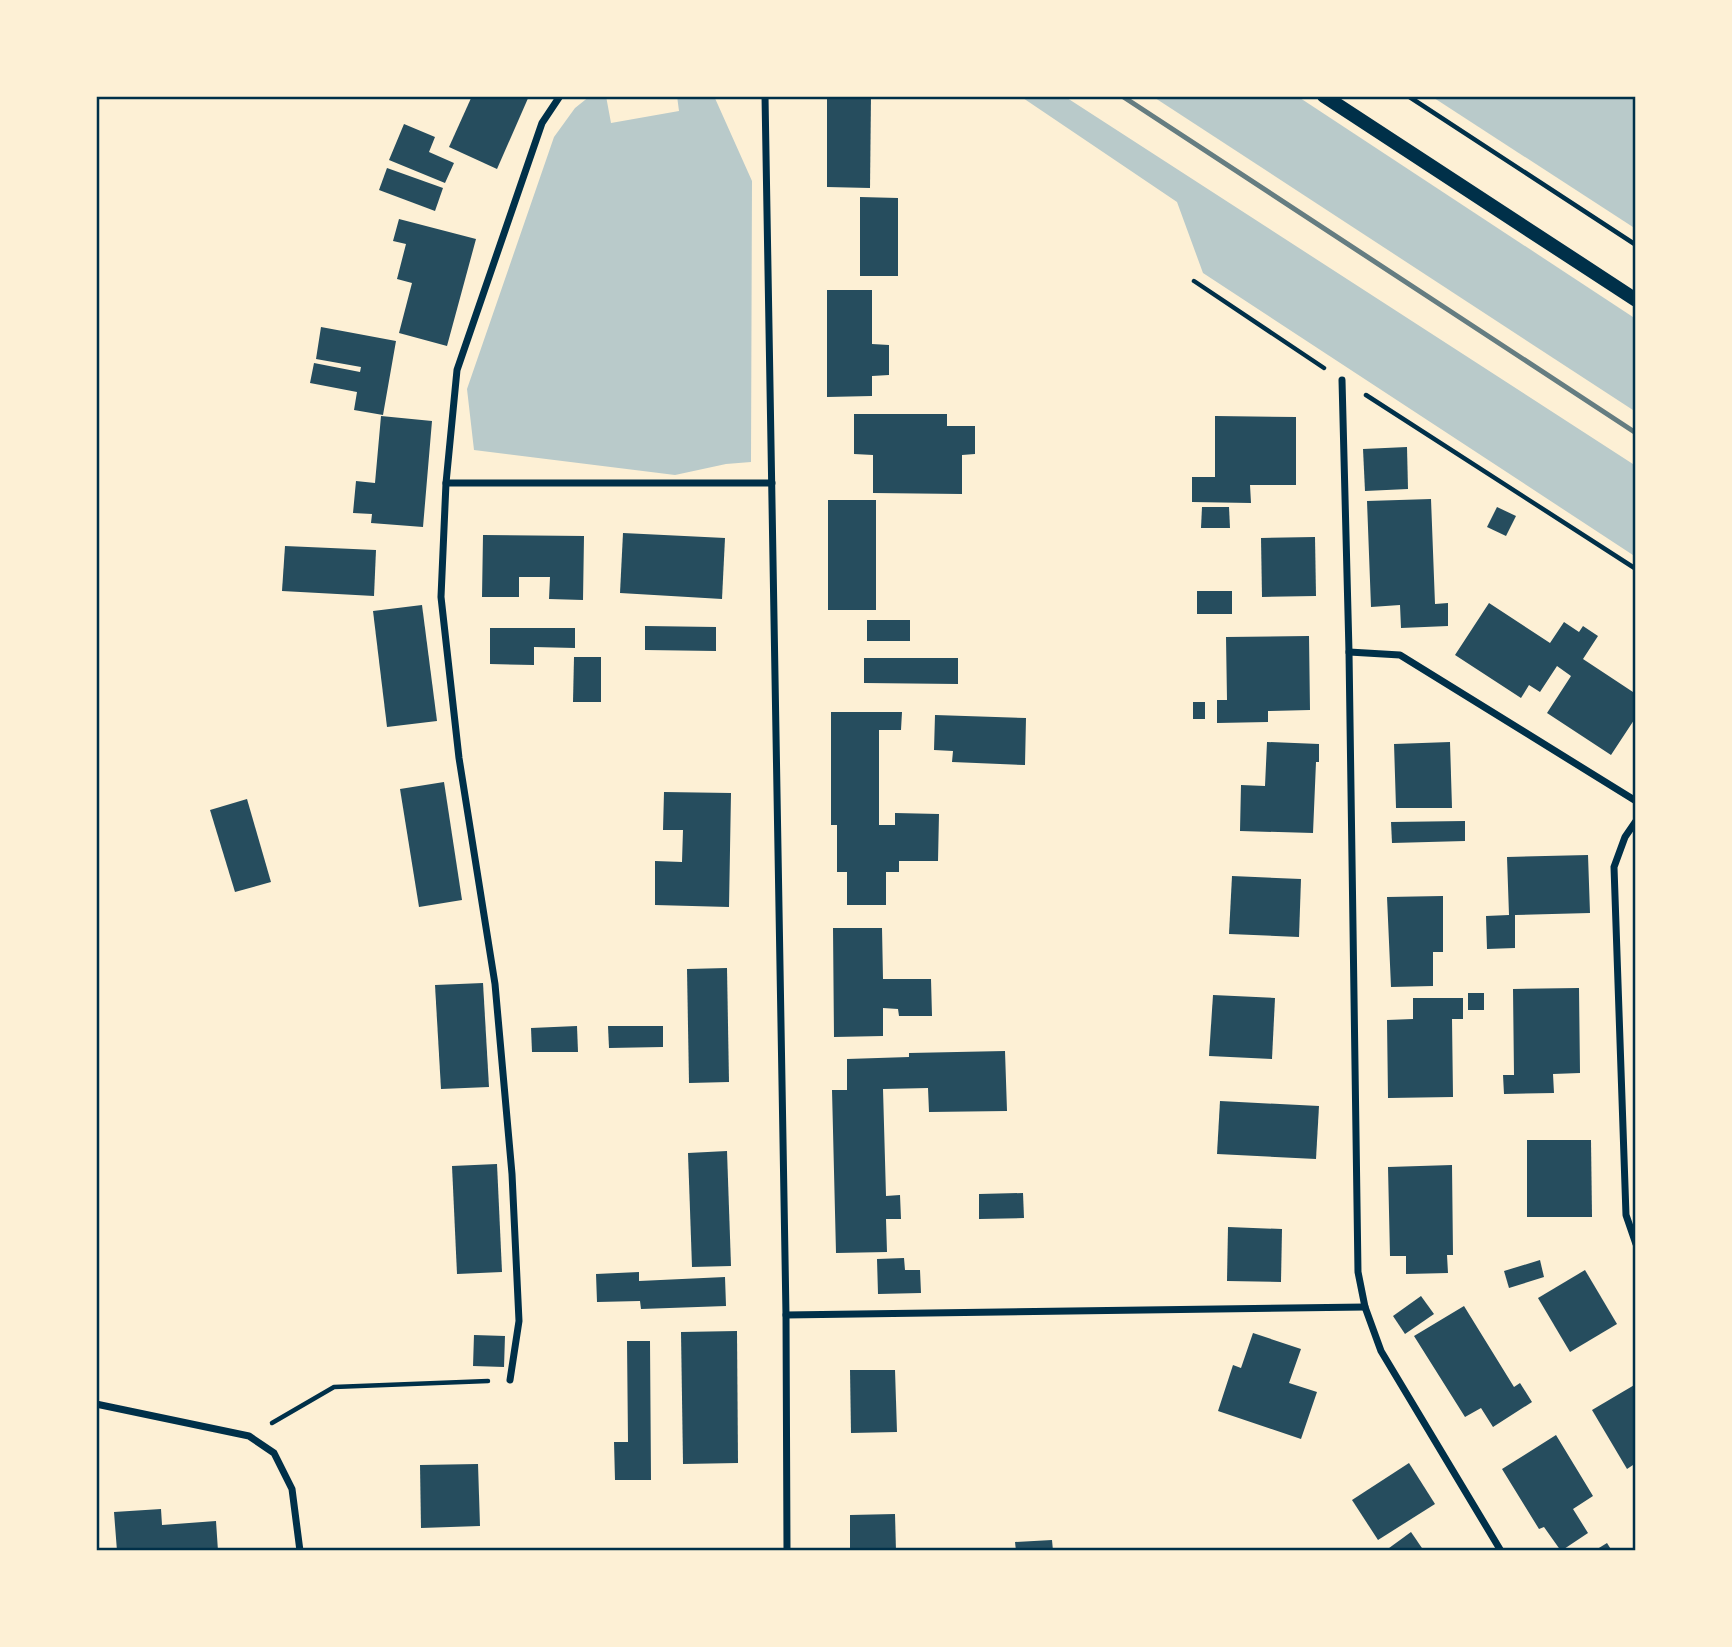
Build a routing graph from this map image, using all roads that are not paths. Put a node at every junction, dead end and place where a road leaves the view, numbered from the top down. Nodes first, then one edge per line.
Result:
1 (560, 96) edge
2 (765, 96) edge
3 (1324, 96) edge
4 (1636, 300) edge
5 (1342, 380) road end
6 (446, 483) junction
7 (772, 483) junction
8 (1349, 652) junction
9 (1636, 801) edge
10 (1636, 821) edge
11 (1636, 1244) edge
12 (1365, 1307) junction
13 (786, 1315) junction
14 (510, 1380) road end
15 (96, 1404) edge
16 (300, 1551) edge
17 (787, 1551) edge
18 (1501, 1551) edge

1 - 6 street
2 - 7 street
3 - 4 main road
5 - 8 street
6 - 7 street
6 - 14 street
7 - 13 street
8 - 9 street
8 - 12 street
10 - 11 street
12 - 13 street
12 - 18 street
13 - 17 street
15 - 16 street

